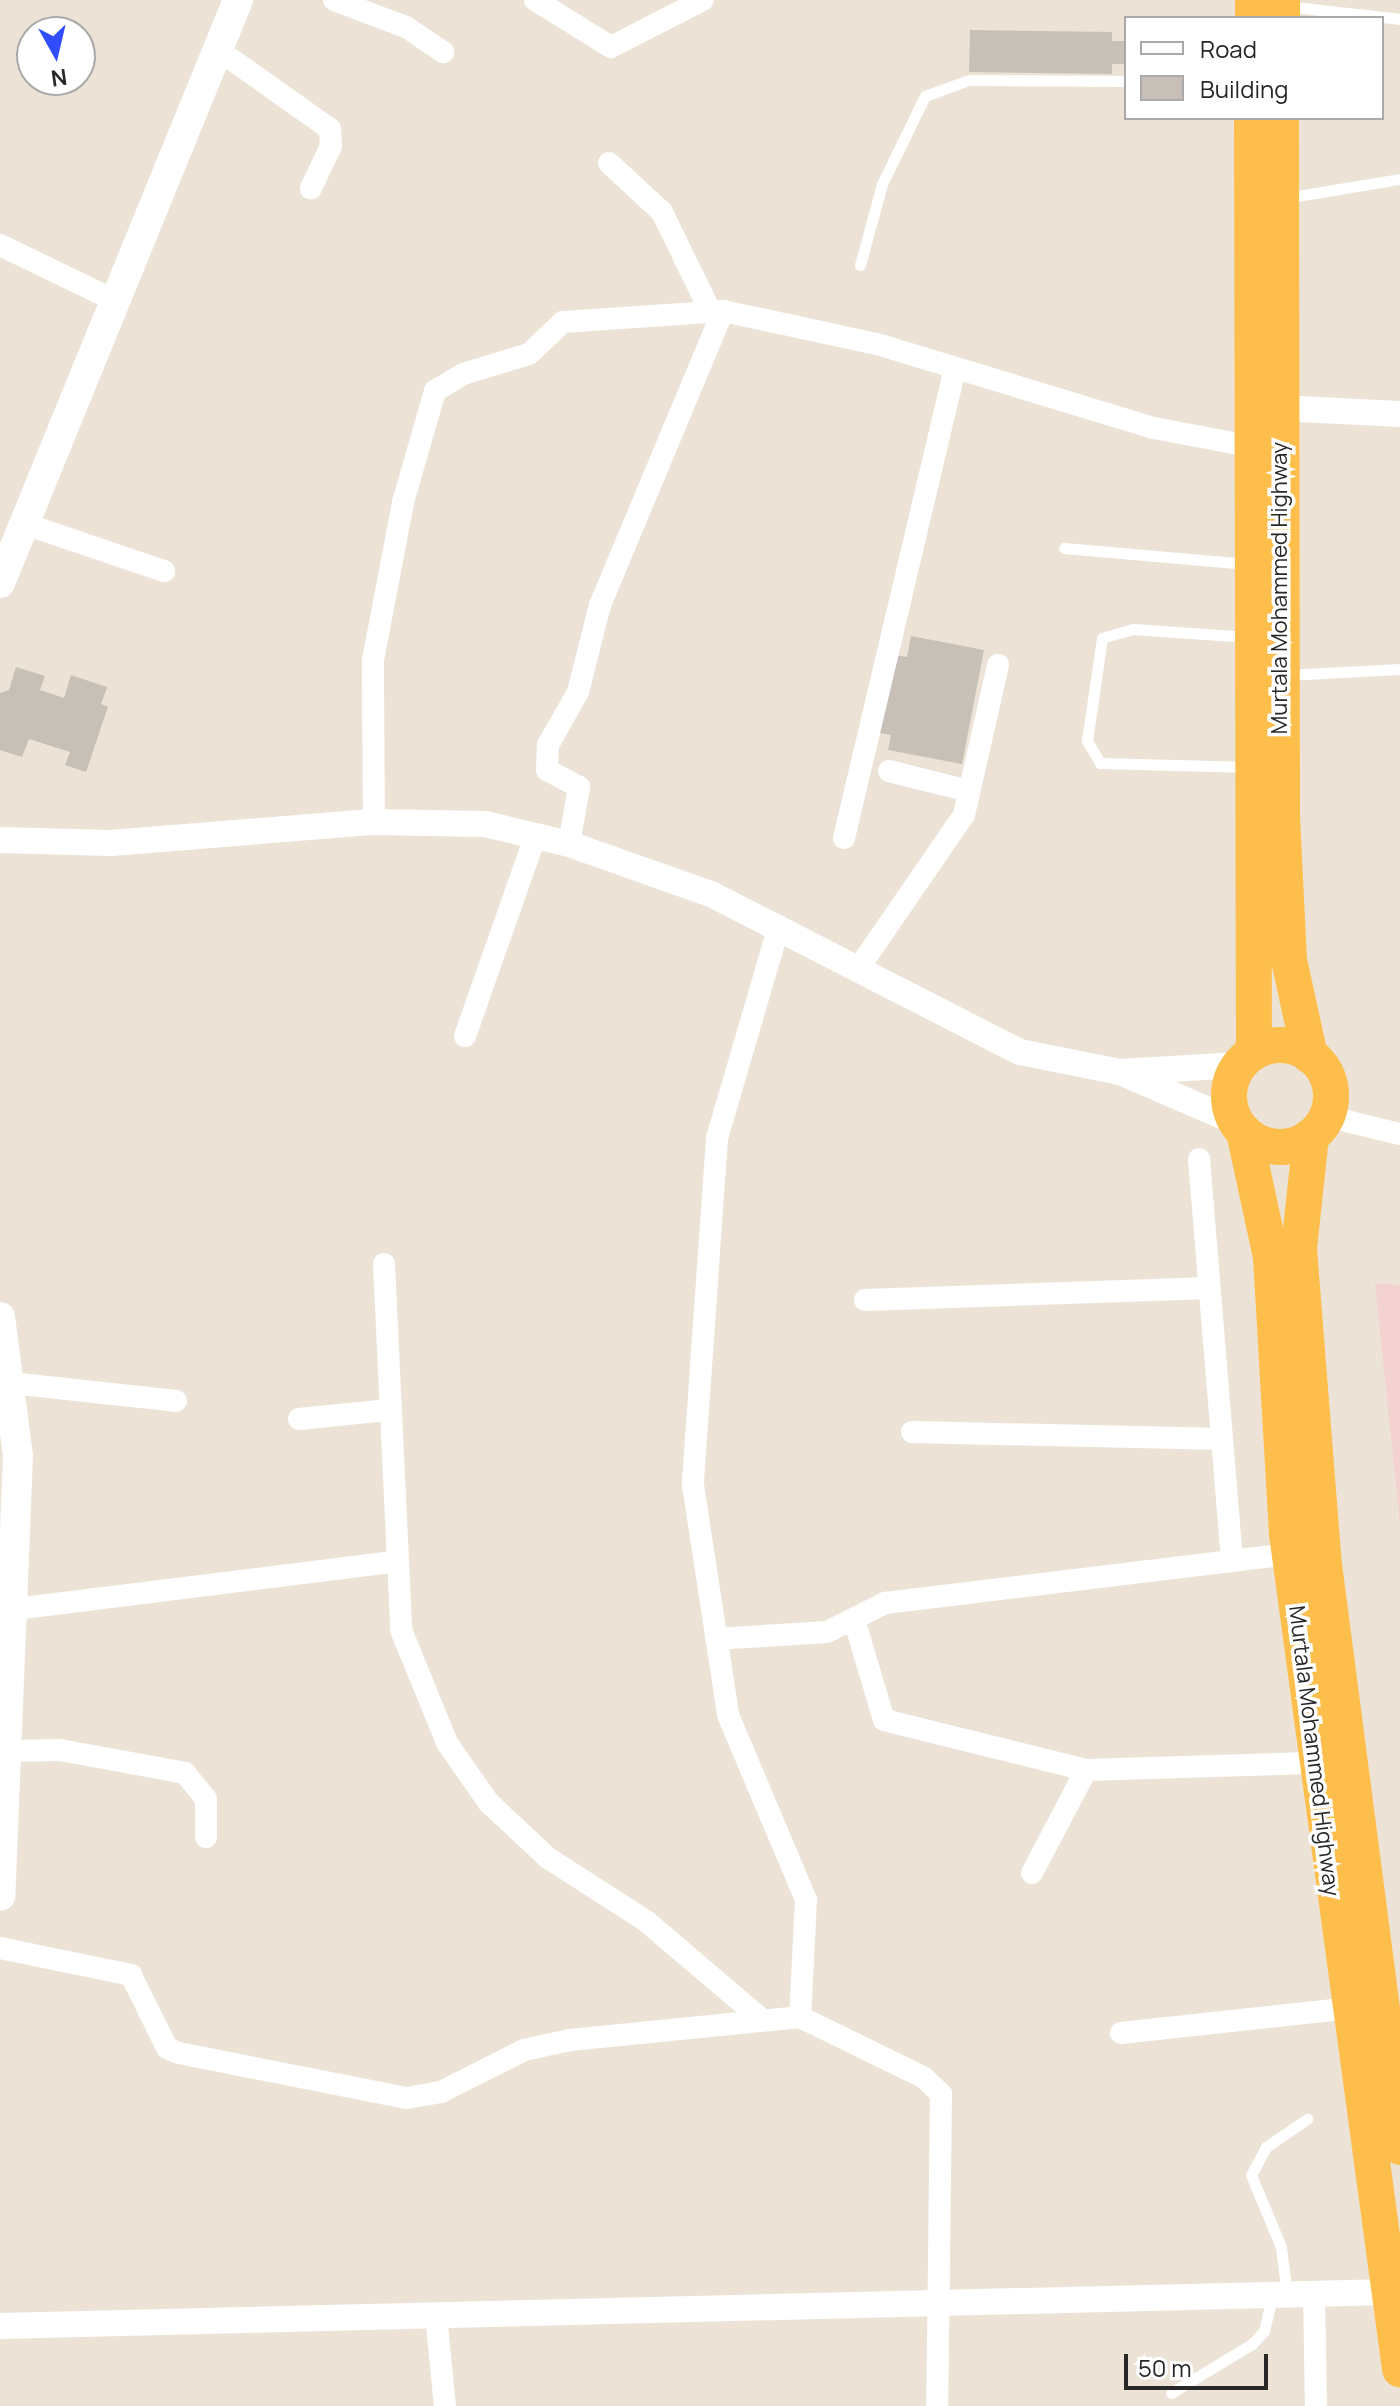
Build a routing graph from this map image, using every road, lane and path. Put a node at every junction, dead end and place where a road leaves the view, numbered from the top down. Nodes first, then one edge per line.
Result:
1 (238, 0) edge
2 (334, 0) edge
3 (535, 0) edge
4 (703, 0) edge
5 (1271, 8) edge
6 (1365, 16) edge
7 (217, 49) junction
8 (443, 52) dead end
9 (1124, 81) edge
10 (1252, 120) edge
11 (1281, 120) edge
12 (609, 163) dead end
13 (1400, 179) edge
14 (311, 188) dead end
15 (1280, 199) junction
16 (0, 245) edge
17 (860, 265) dead end
18 (116, 301) junction
19 (716, 310) junction
20 (955, 370) junction
21 (1279, 408) junction
22 (1400, 414) edge
23 (1249, 446) junction
24 (25, 524) junction
25 (1064, 548) dead end
26 (1249, 564) junction
27 (164, 571) dead end
28 (0, 583) edge
29 (1249, 637) junction
30 (998, 665) dead end
31 (1400, 669) edge
32 (1281, 675) junction
33 (1252, 767) junction
34 (889, 771) dead end
35 (969, 791) junction
36 (374, 822) junction
37 (536, 834) junction
38 (844, 838) dead end
39 (0, 840) edge
40 (569, 844) junction
41 (779, 926) junction
42 (858, 969) junction
43 (465, 1036) dead end
44 (1310, 1056) junction
45 (1246, 1059) junction
46 (1120, 1072) junction
47 (1318, 1126) junction
48 (1240, 1127) junction
49 (1400, 1134) edge
50 (1199, 1159) dead end
51 (384, 1264) dead end
52 (1209, 1288) junction
53 (865, 1300) dead end
54 (0, 1317) edge
55 (11, 1383) junction
56 (176, 1401) dead end
57 (387, 1410) junction
58 (299, 1419) dead end
59 (912, 1432) dead end
60 (1222, 1439) junction
61 (1289, 1554) junction
62 (1232, 1560) junction
63 (393, 1562) junction
64 (10, 1597) edge
65 (854, 1619) junction
66 (716, 1639) junction
67 (10, 1751) junction
68 (1315, 1763) junction
69 (1086, 1770) junction
70 (206, 1837) dead end
71 (1032, 1873) dead end
72 (0, 1896) edge
73 (0, 1948) edge
74 (1350, 2008) junction
75 (800, 2017) junction
76 (760, 2018) junction
77 (1121, 2033) dead end
78 (1307, 2119) dead end
79 (1400, 2147) edge
80 (1388, 2292) junction
81 (1314, 2294) junction
82 (1280, 2295) junction
83 (937, 2303) junction
84 (436, 2315) junction
85 (0, 2326) edge
86 (1400, 2369) edge
87 (1171, 2393) dead end
88 (445, 2406) edge
89 (937, 2406) edge
90 (1316, 2406) edge

1 - 7 main road
2 - 8 street
3 - 4 street
5 - 6 lane
7 - 14 street
7 - 18 main road
9 - 17 lane
10 - 23 highway, Murtala Mohammed Highway
11 - 15 highway, Murtala Mohammed Highway
12 - 19 street
13 - 15 lane
15 - 21 highway, Murtala Mohammed Highway
16 - 18 street
18 - 24 main road
19 - 20 street
19 - 36 street
19 - 40 street
20 - 23 street
20 - 38 street
21 - 22 street
21 - 32 highway, Murtala Mohammed Highway
23 - 26 highway, Murtala Mohammed Highway
24 - 27 street
24 - 28 main road
25 - 26 lane
26 - 29 highway, Murtala Mohammed Highway
29 - 33 highway, Murtala Mohammed Highway
29 - 33 lane
30 - 35 street
31 - 32 lane
32 - 44 highway, Murtala Mohammed Highway
33 - 45 highway, Murtala Mohammed Highway
34 - 35 street
35 - 42 street
36 - 37 street
36 - 39 street
37 - 40 street
37 - 43 street
40 - 41 street
41 - 42 street
41 - 66 street
42 - 46 street
44 - 45 highway
44 - 47 highway
45 - 46 street
45 - 48 highway
46 - 48 street
47 - 48 highway
47 - 49 street
47 - 79 highway, Murtala Mohammed Highway
48 - 61 highway, Murtala Mohammed Highway
50 - 52 street
51 - 57 street
52 - 53 street
52 - 60 street
54 - 55 main road
55 - 56 street
55 - 64 main road
57 - 58 street
57 - 63 street
59 - 60 street
60 - 62 street
61 - 62 street
61 - 68 highway, Murtala Mohammed Highway
62 - 65 street
63 - 64 street
63 - 76 street
64 - 67 main road
65 - 66 street
65 - 69 street
66 - 75 street
67 - 70 street
67 - 72 main road
68 - 69 street
68 - 74 highway, Murtala Mohammed Highway
69 - 71 street
73 - 76 street
74 - 77 street
74 - 80 highway, Murtala Mohammed Highway
75 - 76 street
75 - 83 street
78 - 82 lane
80 - 81 street
80 - 86 highway, Murtala Mohammed Highway
81 - 82 street
81 - 90 street
82 - 83 street
82 - 87 lane
83 - 84 street
83 - 89 street
84 - 85 street
84 - 88 street

